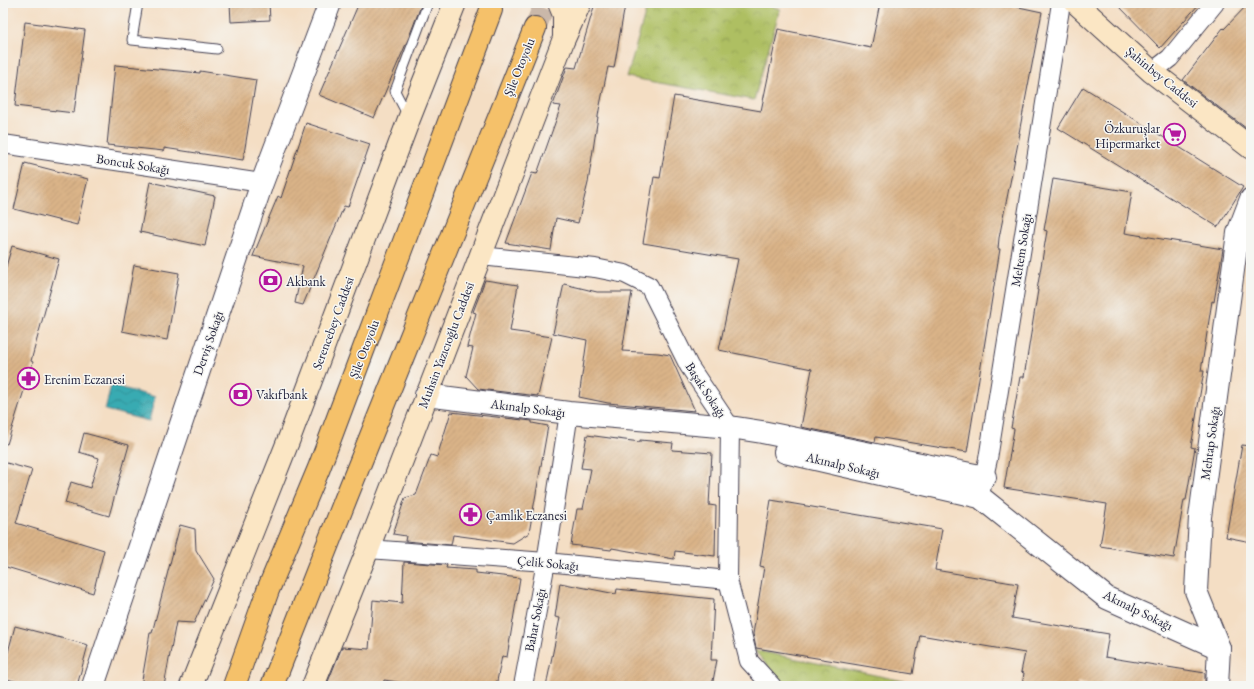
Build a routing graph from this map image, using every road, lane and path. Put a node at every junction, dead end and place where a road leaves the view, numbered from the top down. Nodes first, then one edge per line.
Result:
1 (138, 3) edge
2 (330, 3) edge
3 (428, 3) edge
4 (455, 3) edge
5 (559, 3) edge
6 (580, 3) edge
7 (1062, 3) edge
8 (1076, 3) edge
9 (1215, 3) edge
10 (491, 10) dead end
11 (535, 28) tunnel mouth
12 (563, 42) junction
13 (217, 49) dead end
14 (1152, 72) junction
15 (409, 118) junction
16 (3, 144) edge
17 (1251, 148) edge
18 (262, 183) junction
19 (1251, 199) edge
20 (481, 256) junction
21 (426, 395) junction
22 (569, 413) junction
23 (730, 428) junction
24 (982, 487) junction
25 (368, 549) junction
26 (546, 562) junction
27 (728, 580) junction
28 (268, 590) junction
29 (1219, 648) junction
30 (93, 686) edge
31 (191, 686) edge
32 (218, 686) edge
33 (234, 686) edge
34 (272, 686) edge
35 (313, 686) edge
36 (523, 686) edge
37 (772, 686) edge
38 (1217, 686) edge

1 - 13 lane
2 - 18 street, Derviş Sokağı
3 - 15 lane
4 - 15 main road, Serencebey Caddesi
5 - 12 main road
6 - 12 main road, Muhsin Yazıcıoğlu Caddesi
7 - 24 street, Meltem Sokağı
8 - 14 main road, Şahinbey Caddesi
9 - 14 street
10 - 28 highway, Şile Otoyolu
11 - 34 highway, Şile Otoyolu
12 - 20 main road, Muhsin Yazıcıoğlu Caddesi
14 - 17 main road, Şahinbey Caddesi
15 - 31 main road, Serencebey Caddesi
16 - 18 street, Boncuk Sokağı
18 - 30 street, Derviş Sokağı
19 - 29 street, Mehtap Sokağı
20 - 21 main road, Muhsin Yazıcıoğlu Caddesi
20 - 23 street, Başak Sokağı
21 - 22 street, Akınalp Sokağı
21 - 25 main road, Muhsin Yazıcıoğlu Caddesi
22 - 23 street, Akınalp Sokağı
22 - 26 street, Bahar Sokağı
23 - 24 street, Akınalp Sokağı
23 - 27 street, Başak Sokağı
24 - 29 street, Akınalp Sokağı
25 - 26 street, Çelik Sokağı
25 - 35 main road, Muhsin Yazıcıoğlu Caddesi
26 - 27 street, Çelik Sokağı
26 - 36 street, Bahar Sokağı
27 - 37 street, Başak Sokağı
28 - 32 highway
28 - 33 highway, Şile Otoyolu
29 - 38 street, Mehtap Sokağı

